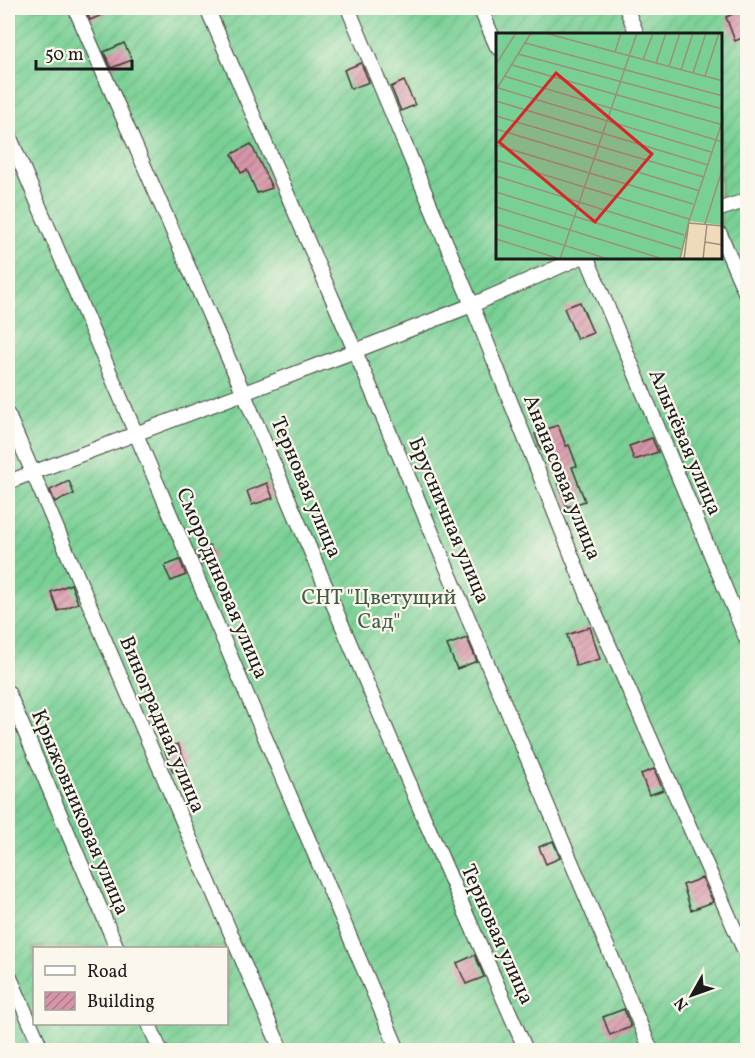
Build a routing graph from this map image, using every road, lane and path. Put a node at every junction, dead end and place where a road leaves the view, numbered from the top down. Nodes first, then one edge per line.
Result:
1 (75, 8) edge
2 (207, 8) edge
3 (348, 8) edge
4 (480, 8) edge
5 (626, 8) edge
6 (638, 33) edge
7 (496, 45) edge
8 (8, 133) edge
9 (747, 200) edge
10 (722, 208) edge
11 (722, 239) edge
12 (574, 260) edge
13 (588, 260) edge
14 (747, 299) edge
15 (472, 304) junction
16 (356, 351) junction
17 (244, 394) junction
18 (8, 415) edge
19 (136, 434) junction
20 (32, 472) junction
21 (8, 482) edge
22 (747, 643) edge
23 (8, 692) edge
24 (117, 947) edge
25 (747, 959) edge
26 (8, 973) edge
27 (150, 1025) edge
28 (42, 1050) edge
29 (160, 1050) edge
30 (280, 1050) edge
31 (398, 1050) edge
32 (526, 1050) edge
33 (651, 1050) edge

1 - 17 street, Терновая улица
2 - 16 street, Брусничная улица
3 - 15 street, Ананасовая улица
4 - 7 street
5 - 6 street
8 - 19 street, Смородиновая улица
9 - 10 street
11 - 14 street
12 - 15 street
13 - 22 street, Алычёвая улица
15 - 16 street
15 - 25 street, Ананасовая улица
16 - 17 street
16 - 33 street, Брусничная улица
17 - 19 street
17 - 32 street, Терновая улица
18 - 20 street, Виноградная улица
19 - 20 street
19 - 31 street, Смородиновая улица
20 - 21 street
20 - 30 street, Виноградная улица
23 - 24 street, Крыжовниковая улица
26 - 28 street
27 - 29 street

